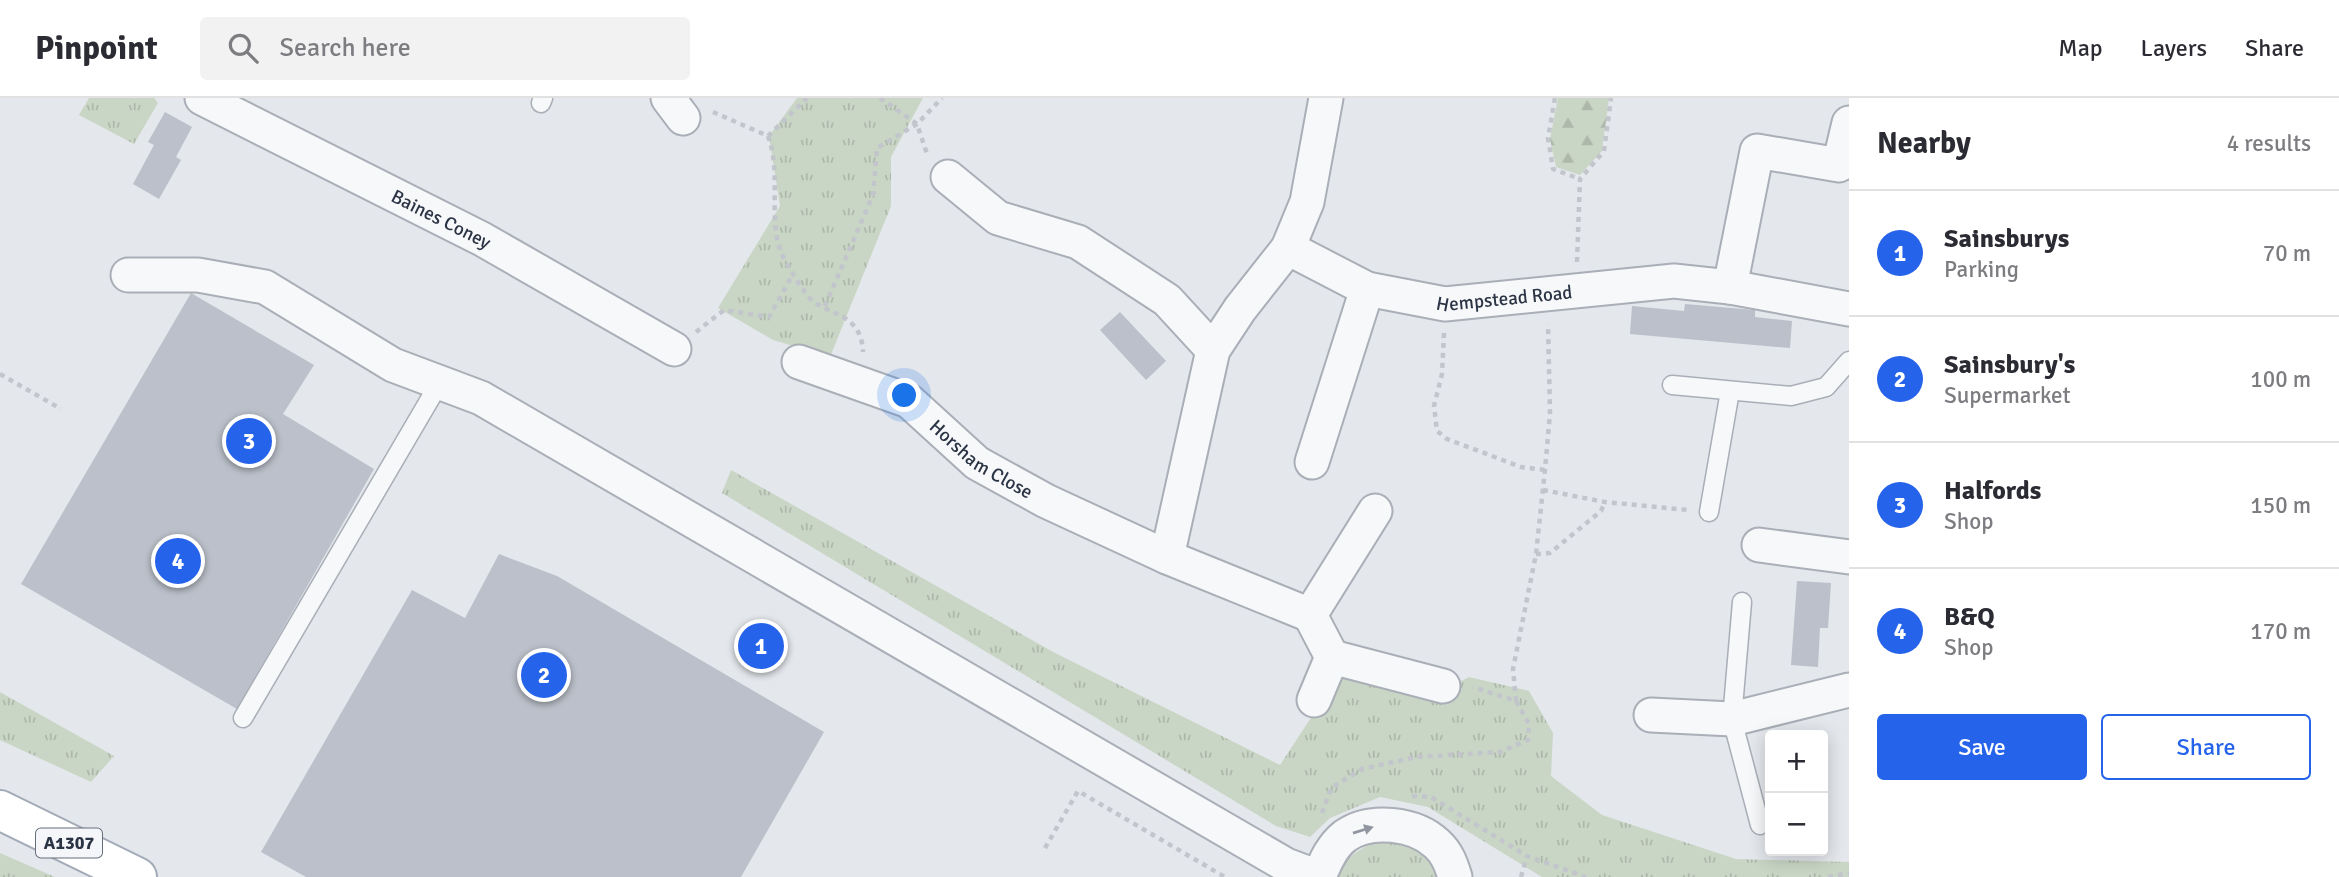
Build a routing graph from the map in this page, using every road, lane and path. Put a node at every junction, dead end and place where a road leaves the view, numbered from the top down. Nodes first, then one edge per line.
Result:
1 (202, 98) edge
2 (807, 98) edge
3 (880, 98) edge
4 (942, 98) edge
5 (1326, 98) edge
6 (1555, 98) edge
7 (1611, 98) edge
8 (676, 108) edge
9 (1849, 123) edge
10 (917, 124) junction
11 (768, 136) junction
12 (948, 177) dead end
13 (1580, 179) junction
14 (1288, 248) junction
15 (793, 274) junction
16 (128, 275) dead end
17 (1730, 287) junction
18 (1367, 289) junction
19 (1562, 294) junction
20 (1445, 304) junction
21 (825, 306) junction
22 (1849, 309) edge
23 (674, 349) joint
24 (1213, 350) junction
25 (1849, 361) edge
26 (799, 362) dead end
27 (0, 374) edge
28 (440, 382) junction
29 (859, 382) junction
30 (1672, 385) dead end
31 (1730, 391) junction
32 (61, 409) dead end
33 (1312, 461) dead end
34 (1545, 470) junction
35 (1543, 490) junction
36 (1605, 502) junction
37 (1375, 511) dead end
38 (1709, 512) joint
39 (1759, 545) dead end
40 (1536, 554) junction
41 (1167, 557) junction
42 (1849, 557) edge
43 (1742, 602) dead end
44 (1310, 615) junction
45 (1332, 657) junction
46 (1443, 686) joint
47 (1849, 690) edge
48 (1314, 700) dead end
49 (1516, 701) junction
50 (1651, 715) dead end
51 (243, 718) dead end
52 (1732, 719) junction
53 (0, 810) edge
54 (1319, 821) dead end
55 (1760, 825) dead end
56 (1045, 848) dead end
57 (1527, 856) dead end
58 (1849, 873) edge
59 (137, 877) edge
60 (1225, 877) edge
61 (1318, 877) edge
62 (1455, 877) edge
63 (1521, 877) edge
64 (1828, 877) edge

1 - 23 street, Baines Coney
2 - 11 path
3 - 10 path
4 - 10 path
5 - 14 street
6 - 13 path
7 - 13 path
8 - 11 path
9 - 17 street
10 - 21 path
11 - 15 path
12 - 24 street
13 - 19 path
14 - 18 street, Hempstead Road
14 - 24 street
15 - 21 path
15 - 23 path
16 - 28 street
17 - 19 street, Hempstead Road
17 - 22 street, Hempstead Road
18 - 20 street, Hempstead Road
18 - 33 street
19 - 20 street, Hempstead Road
19 - 34 path
20 - 34 path
21 - 29 path
24 - 41 street
25 - 31 lane
26 - 29 street, Horsham Close
27 - 32 path
28 - 51 lane
28 - 61 street
29 - 41 street, Horsham Close
30 - 31 lane
31 - 38 lane
34 - 35 path
35 - 36 path
35 - 40 path
36 - 38 path
36 - 40 path
37 - 44 street
39 - 42 street
40 - 49 path
41 - 44 street, Horsham Close
43 - 52 lane
44 - 45 street
45 - 46 street
45 - 48 street
46 - 49 path
47 - 52 street
49 - 54 path
50 - 52 street
52 - 55 lane
53 - 59 main road, A1307
56 - 60 path
57 - 63 path
58 - 64 path
61 -> 62 street

